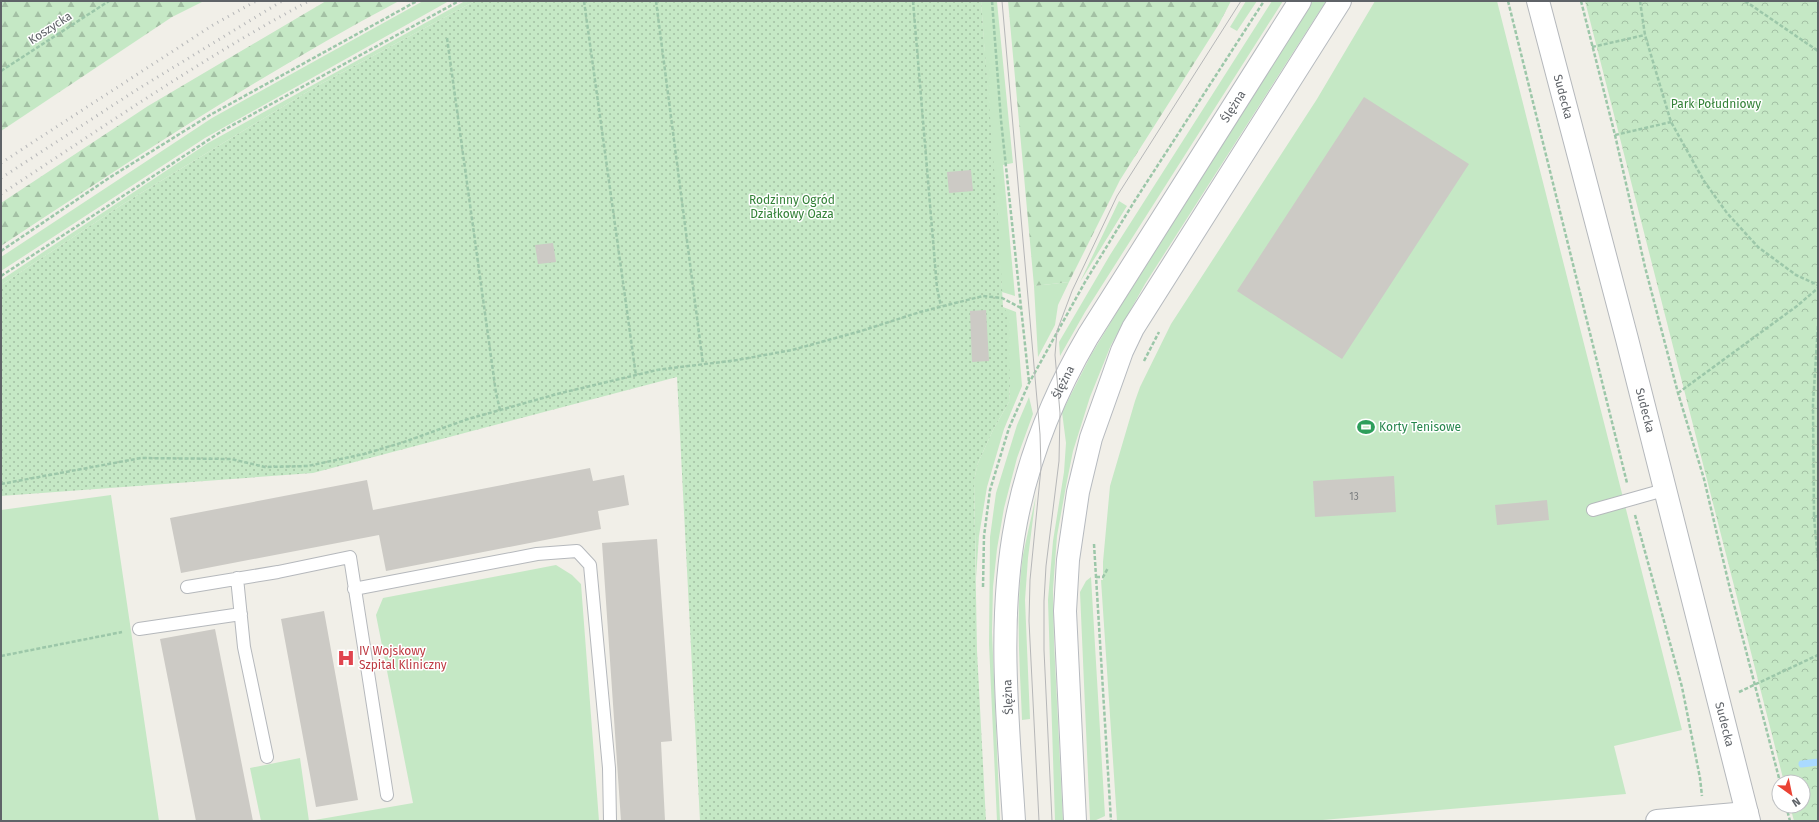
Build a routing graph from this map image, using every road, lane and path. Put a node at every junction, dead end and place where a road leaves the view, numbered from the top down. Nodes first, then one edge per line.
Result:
1 (110, 1) edge
2 (416, 1) edge
3 (459, 1) edge
4 (584, 1) edge
5 (656, 1) edge
6 (913, 1) edge
7 (992, 1) edge
8 (1300, 1) edge
9 (1340, 1) edge
10 (1508, 1) edge
11 (1538, 1) edge
12 (1581, 1) edge
13 (1640, 1) edge
14 (1745, 1) edge
15 (1645, 35) junction
16 (447, 38) dead end
17 (1592, 47) junction
18 (1818, 51) edge
19 (1, 70) edge
20 (1671, 122) junction
21 (1615, 135) junction
22 (1, 250) edge
23 (1, 276) edge
24 (1818, 287) edge
25 (941, 306) junction
26 (1021, 308) junction
27 (1818, 326) edge
28 (703, 364) junction
29 (636, 376) junction
30 (1029, 383) dead end
31 (1678, 393) junction
32 (500, 410) junction
33 (1, 484) edge
34 (1664, 490) junction
35 (1631, 499) junction
36 (1593, 510) dead end
37 (1818, 516) edge
38 (1814, 517) junction
39 (1094, 537) dead end
40 (1818, 561) edge
41 (1108, 568) dead end
42 (1096, 577) junction
43 (237, 578) junction
44 (187, 587) dead end
45 (354, 589) junction
46 (241, 614) junction
47 (139, 629) joint
48 (1818, 655) edge
49 (1, 656) edge
50 (1755, 685) junction
51 (267, 757) dead end
52 (1778, 774) edge
53 (387, 795) dead end
54 (1702, 798) dead end
55 (1748, 817) edge
56 (610, 821) edge
57 (1014, 821) edge
58 (1075, 821) edge
59 (1111, 821) edge
60 (1657, 821) edge

1 - 19 path, Koszycka
2 - 22 path
3 - 23 path
4 - 29 path
5 - 28 path
6 - 25 path
7 - 26 path
8 - 57 main road, Ślężna
9 - 58 main road
10 - 35 path
11 - 34 main road, Sudecka
12 - 17 path
13 - 15 path
14 - 18 path
15 - 17 path
15 - 20 path
16 - 32 path
17 - 21 path
20 - 21 path
20 - 24 path
21 - 31 path
24 - 31 path
25 - 26 path
25 - 28 path
26 - 30 path
27 - 38 path
28 - 29 path
29 - 32 path
31 - 50 path
32 - 33 path
34 - 35 lane
34 - 55 main road, Sudecka
35 - 36 lane
35 - 54 path
37 - 38 path
38 - 40 path
39 - 42 path
41 - 42 path
42 - 59 path
43 - 44 lane
43 - 45 lane
43 - 46 lane
45 - 53 lane
45 - 56 lane
46 - 47 lane
46 - 51 lane
47 - 49 path
48 - 50 path
50 - 52 path
55 - 60 main road

